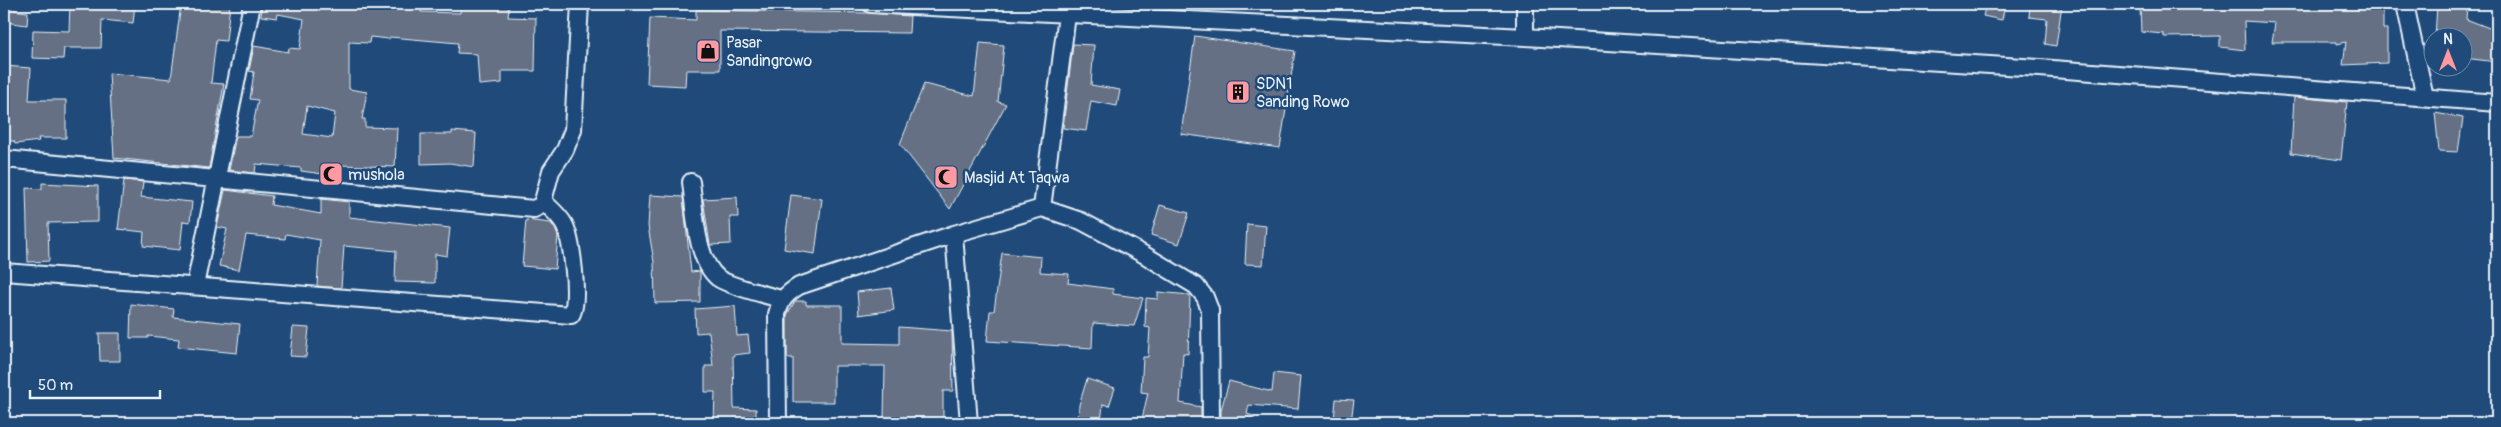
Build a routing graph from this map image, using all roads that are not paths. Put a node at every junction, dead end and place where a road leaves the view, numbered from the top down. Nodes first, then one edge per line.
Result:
1 (252, 4) edge
2 (580, 4) edge
3 (871, 4) edge
4 (1525, 4) edge
5 (2405, 4) edge
6 (956, 6) edge
7 (1067, 15) junction
8 (1525, 37) junction
9 (2425, 97) junction
10 (2497, 103) edge
11 (4, 159) edge
12 (216, 179) junction
13 (691, 182) dead end
14 (543, 202) junction
15 (1042, 208) junction
16 (954, 234) junction
17 (4, 272) edge
18 (195, 286) junction
19 (781, 299) junction
20 (778, 423) edge
21 (970, 423) edge
22 (1211, 423) edge

1 - 12 street
2 - 14 street
3 - 6 street
4 - 8 street
5 - 9 street
6 - 7 street
7 - 8 street
7 - 15 street
8 - 9 street
9 - 10 street
11 - 12 street
12 - 14 street
12 - 18 street
13 - 19 street
14 - 18 street
15 - 16 street
15 - 22 street
16 - 19 street
16 - 21 street
17 - 18 street
19 - 20 street

